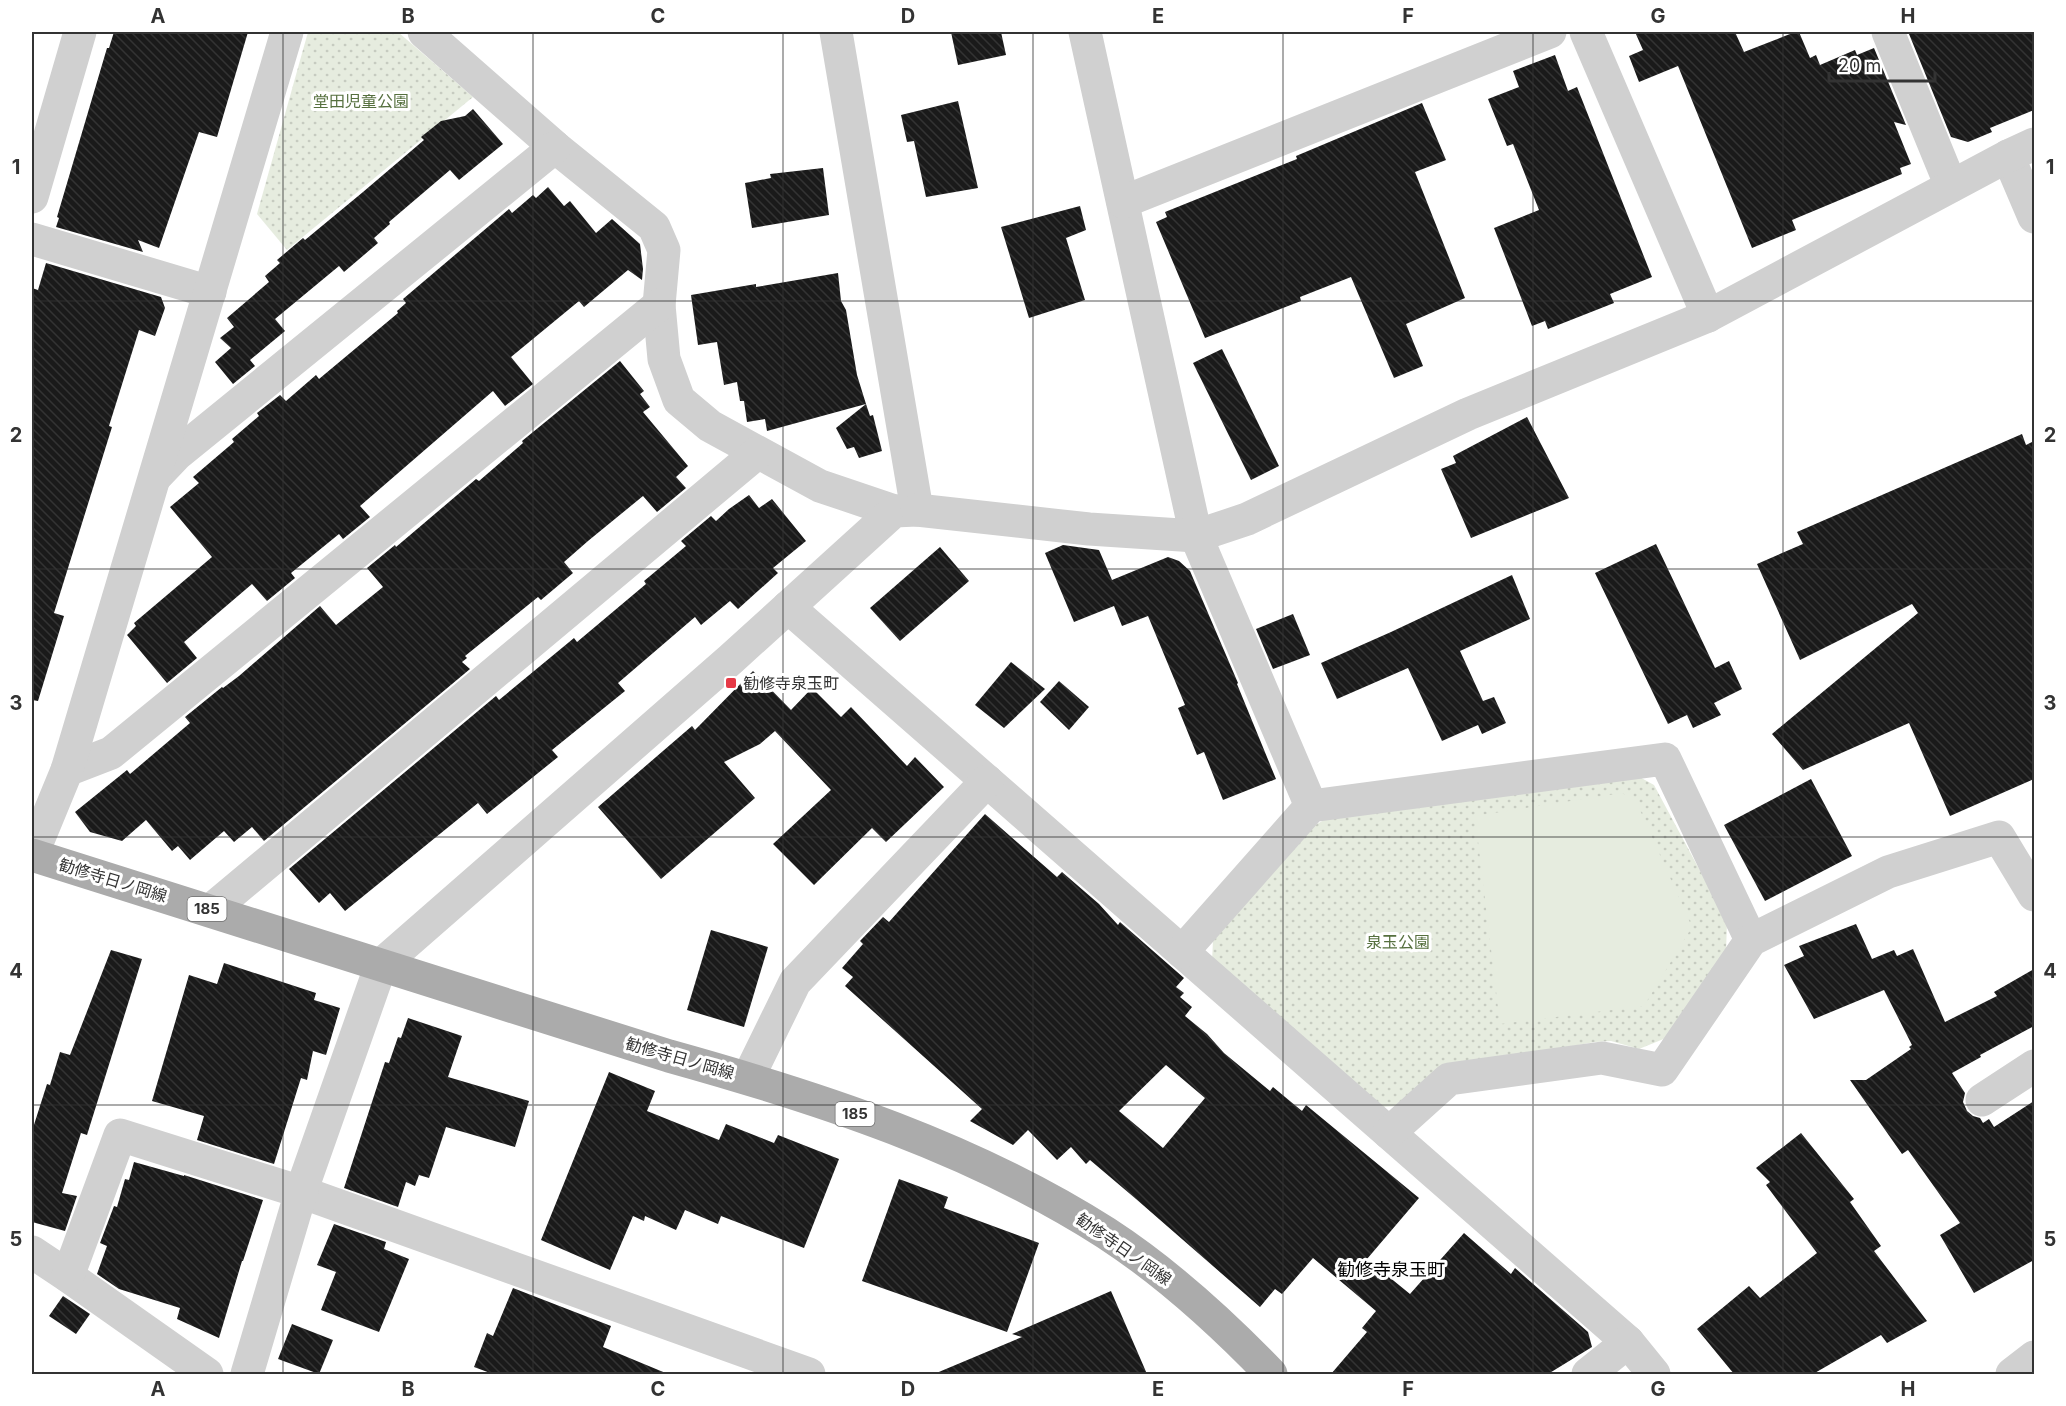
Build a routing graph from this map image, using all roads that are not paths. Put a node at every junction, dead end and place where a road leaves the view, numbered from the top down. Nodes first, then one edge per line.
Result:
1 (80, 32) edge
2 (287, 32) edge
3 (424, 32) edge
4 (836, 32) edge
5 (1085, 32) edge
6 (1550, 32) edge
7 (1586, 32) edge
8 (1888, 32) edge
9 (555, 147) junction
10 (2021, 150) edge
11 (1951, 186) junction
12 (32, 197) edge
13 (1123, 202) junction
14 (2034, 217) edge
15 (32, 239) edge
16 (210, 292) junction
17 (659, 305) junction
18 (1708, 316) junction
19 (758, 453) junction
20 (154, 478) junction
21 (906, 510) junction
22 (1196, 536) junction
23 (788, 607) junction
24 (67, 770) junction
25 (987, 781) junction
26 (1311, 806) junction
27 (32, 855) edge
28 (2034, 895) edge
29 (211, 910) junction
30 (1751, 940) junction
31 (1182, 952) junction
32 (381, 965) junction
33 (2034, 1066) edge
34 (748, 1078) junction
35 (1982, 1100) dead end
36 (1389, 1133) junction
37 (302, 1192) junction
38 (32, 1252) edge
39 (68, 1276) junction
40 (1628, 1342) junction
41 (2034, 1358) edge
42 (207, 1374) edge
43 (247, 1374) edge
44 (810, 1374) edge
45 (1271, 1374) edge
46 (1588, 1374) edge
47 (1654, 1374) edge
48 (2012, 1374) edge

1 - 12 street
2 - 16 street
3 - 9 street
4 - 21 street
5 - 13 street
6 - 13 street
7 - 18 street
8 - 11 street
9 - 17 street
9 - 20 street
10 - 11 street
10 - 14 street
11 - 18 street
13 - 22 street
15 - 16 street
16 - 20 street
17 - 19 street
17 - 24 street
18 - 22 street
19 - 21 street
19 - 29 street
20 - 24 street
21 - 22 street
21 - 23 street
22 - 26 street
23 - 25 street
23 - 32 street
24 - 27 street
25 - 31 street
25 - 34 street
26 - 30 street
26 - 31 street
27 - 29 main road, 勧修寺日ノ岡線 / 185
28 - 30 street
29 - 32 main road, 勧修寺日ノ岡線 / 185
30 - 36 street
31 - 36 street
32 - 34 main road, 勧修寺日ノ岡線 / 185
32 - 37 street
33 - 35 street
34 - 45 main road, 勧修寺日ノ岡線 / 185
36 - 40 street
37 - 39 street
37 - 43 street
37 - 44 street
38 - 39 street
39 - 42 street
40 - 46 street
40 - 47 street
41 - 48 street

